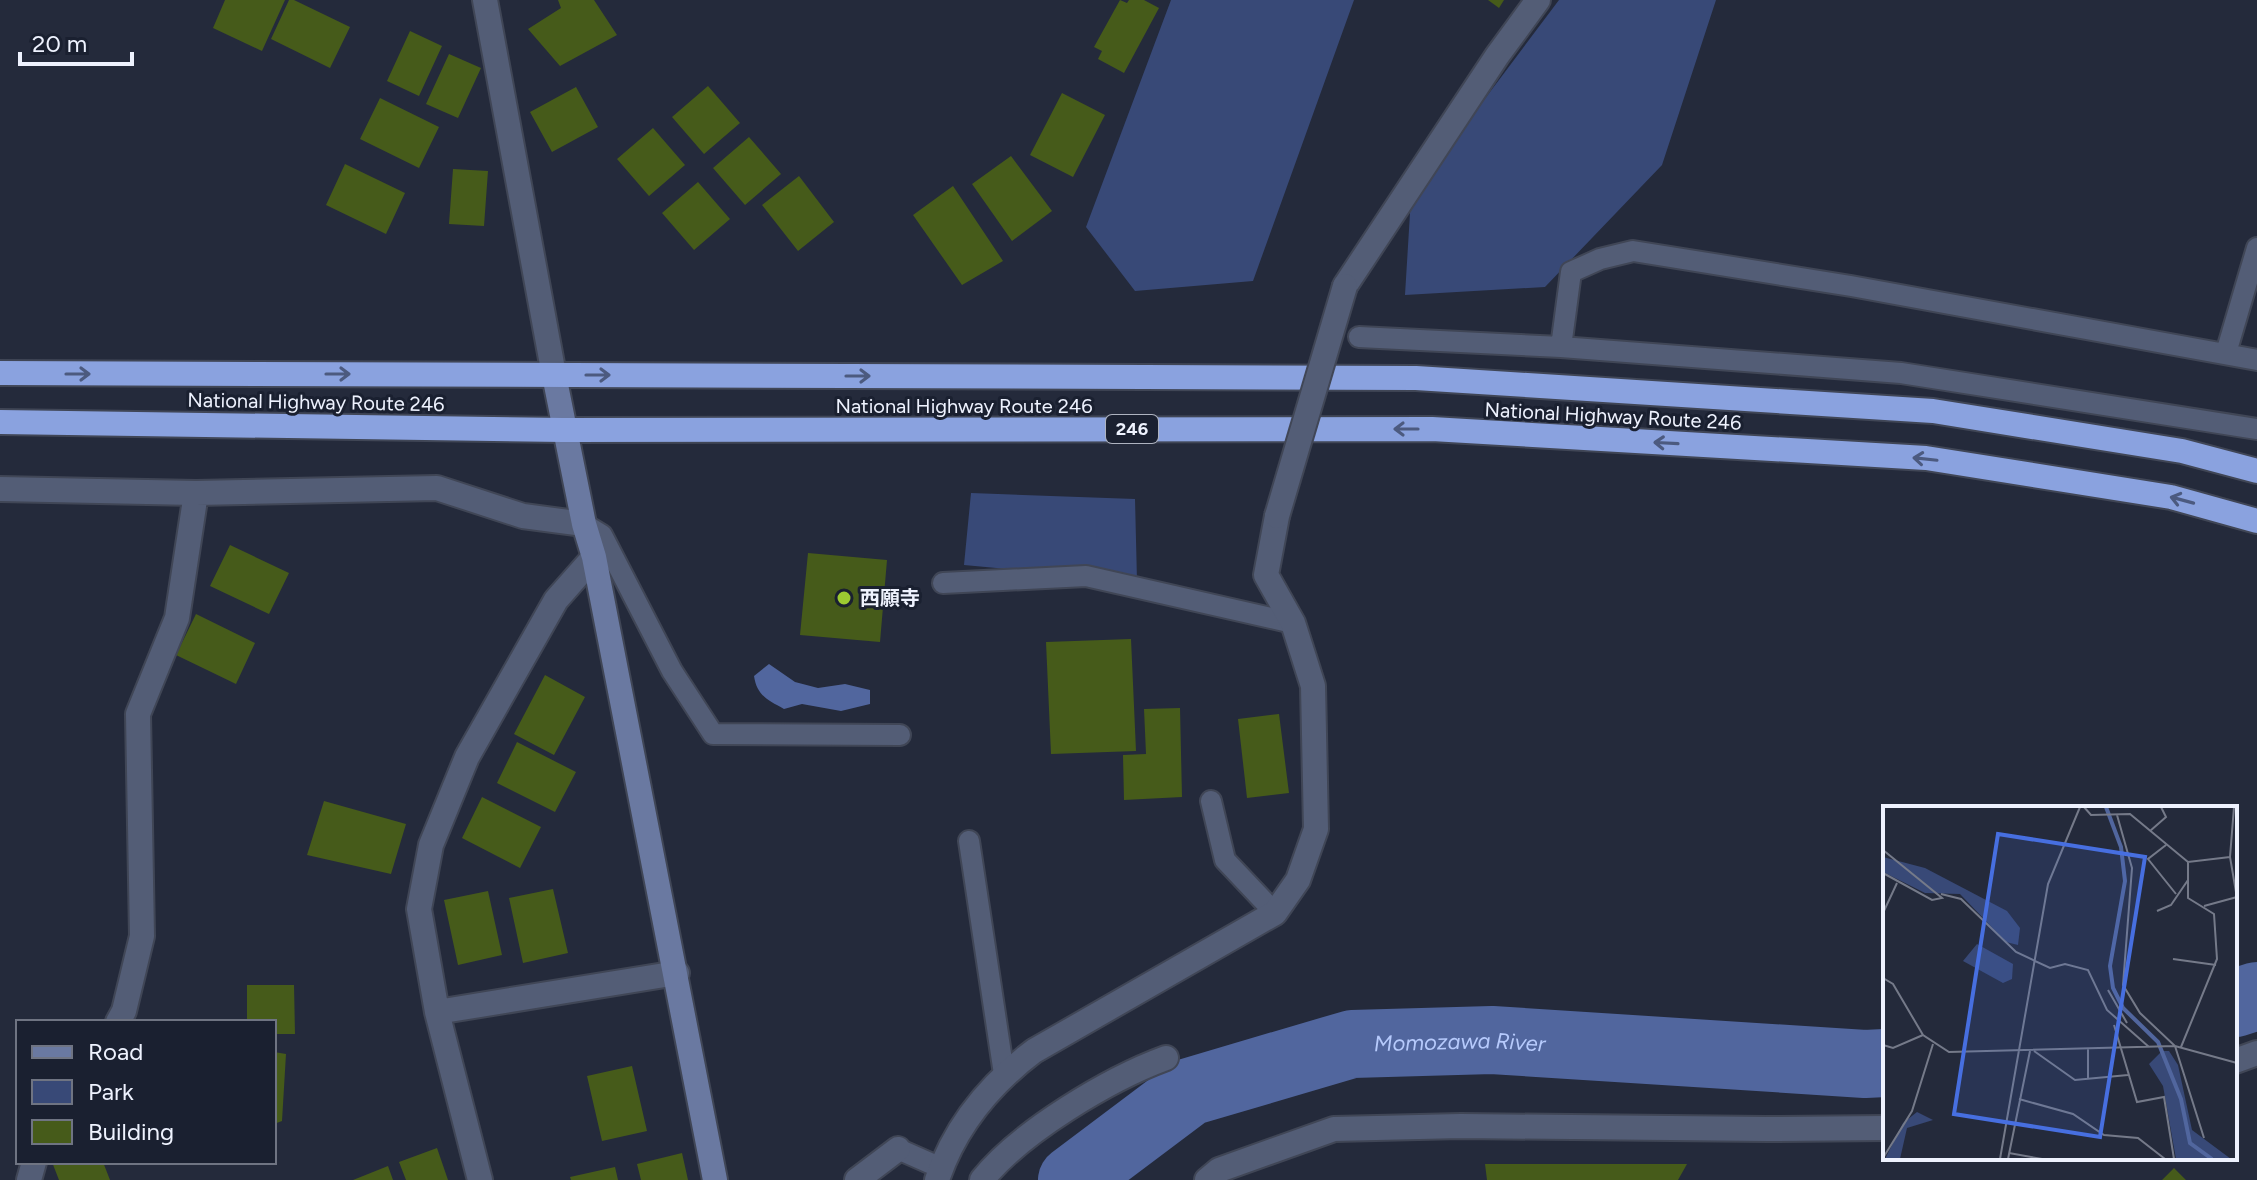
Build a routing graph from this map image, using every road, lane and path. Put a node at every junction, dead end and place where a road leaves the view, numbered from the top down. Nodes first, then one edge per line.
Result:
1 (485, 0) edge
2 (1538, 0) edge
3 (2257, 248) edge
4 (1359, 337) dead end
5 (1561, 347) junction
6 (2226, 353) junction
7 (2257, 360) edge
8 (0, 373) edge
9 (554, 375) junction
10 (0, 422) edge
11 (2257, 429) edge
12 (563, 430) junction
13 (2257, 471) edge
14 (0, 489) edge
15 (196, 493) junction
16 (2257, 521) edge
17 (584, 524) junction
18 (594, 557) junction
19 (943, 583) dead end
20 (1293, 623) junction
21 (900, 735) dead end
22 (1211, 801) dead end
23 (969, 841) dead end
24 (1275, 913) junction
25 (677, 973) junction
26 (437, 1012) junction
27 (119, 1020) edge
28 (2257, 1053) edge
29 (1166, 1058) dead end
30 (2237, 1060) edge
31 (1004, 1074) junction
32 (1883, 1128) edge
33 (898, 1149) joint
34 (939, 1174) edge
35 (480, 1180) edge
36 (715, 1180) edge
37 (857, 1180) edge
38 (982, 1180) edge
39 (1207, 1180) edge

1 - 9 street
2 - 20 street, bridge
3 - 6 lane
4 - 5 lane
5 - 6 lane
5 - 11 lane
6 - 7 lane
8 -> 9 highway, National Highway Route 246
9 - 12 street
9 -> 13 highway, National Highway Route 246
10 - 12 highway, National Highway Route 246 / 246
16 -> 12 highway, National Highway Route 246 / 246
12 - 17 street
14 - 15 street
15 - 17 street
15 - 27 street
17 - 18 street
17 - 21 lane
18 - 25 street
18 - 26 street
19 - 20 lane
20 - 24 street
22 - 24 lane
23 - 31 lane
24 - 31 street
25 - 26 street
25 - 36 street
26 - 35 street
28 - 30 street
29 - 38 street
31 - 34 street
32 - 39 street
33 - 34 lane
33 - 37 street

